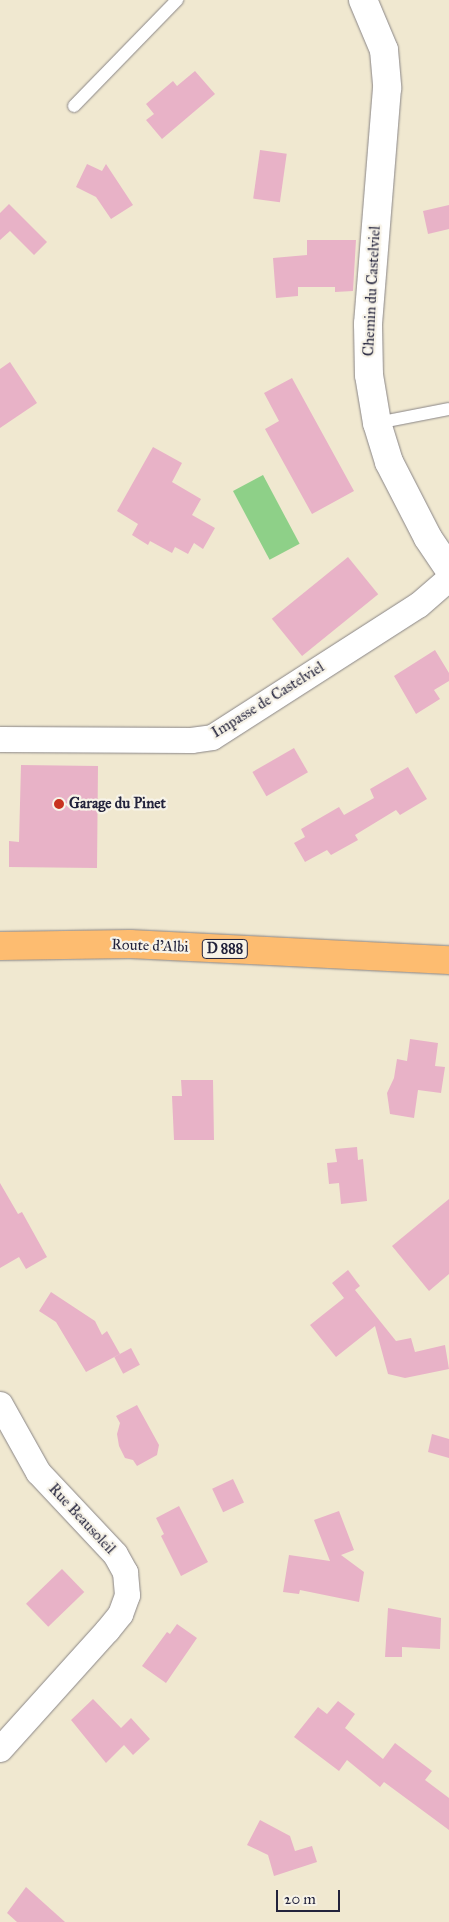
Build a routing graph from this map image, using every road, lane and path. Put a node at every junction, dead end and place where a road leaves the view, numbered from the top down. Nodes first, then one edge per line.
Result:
1 (177, 0) edge
2 (363, 0) edge
3 (74, 106) dead end
4 (449, 409) edge
5 (377, 423) junction
6 (449, 569) edge
7 (449, 578) edge
8 (0, 739) edge
9 (0, 946) edge
10 (449, 960) edge
11 (0, 1404) edge
12 (0, 1749) edge

1 - 3 lane
2 - 5 street, Chemin du Castelviel
4 - 5 lane
5 - 6 street, Chemin du Castelviel
7 - 8 street, Impasse de Castelviel
9 - 10 main road, Route d'Albi / D 888
11 - 12 street, Rue Beausoleil

